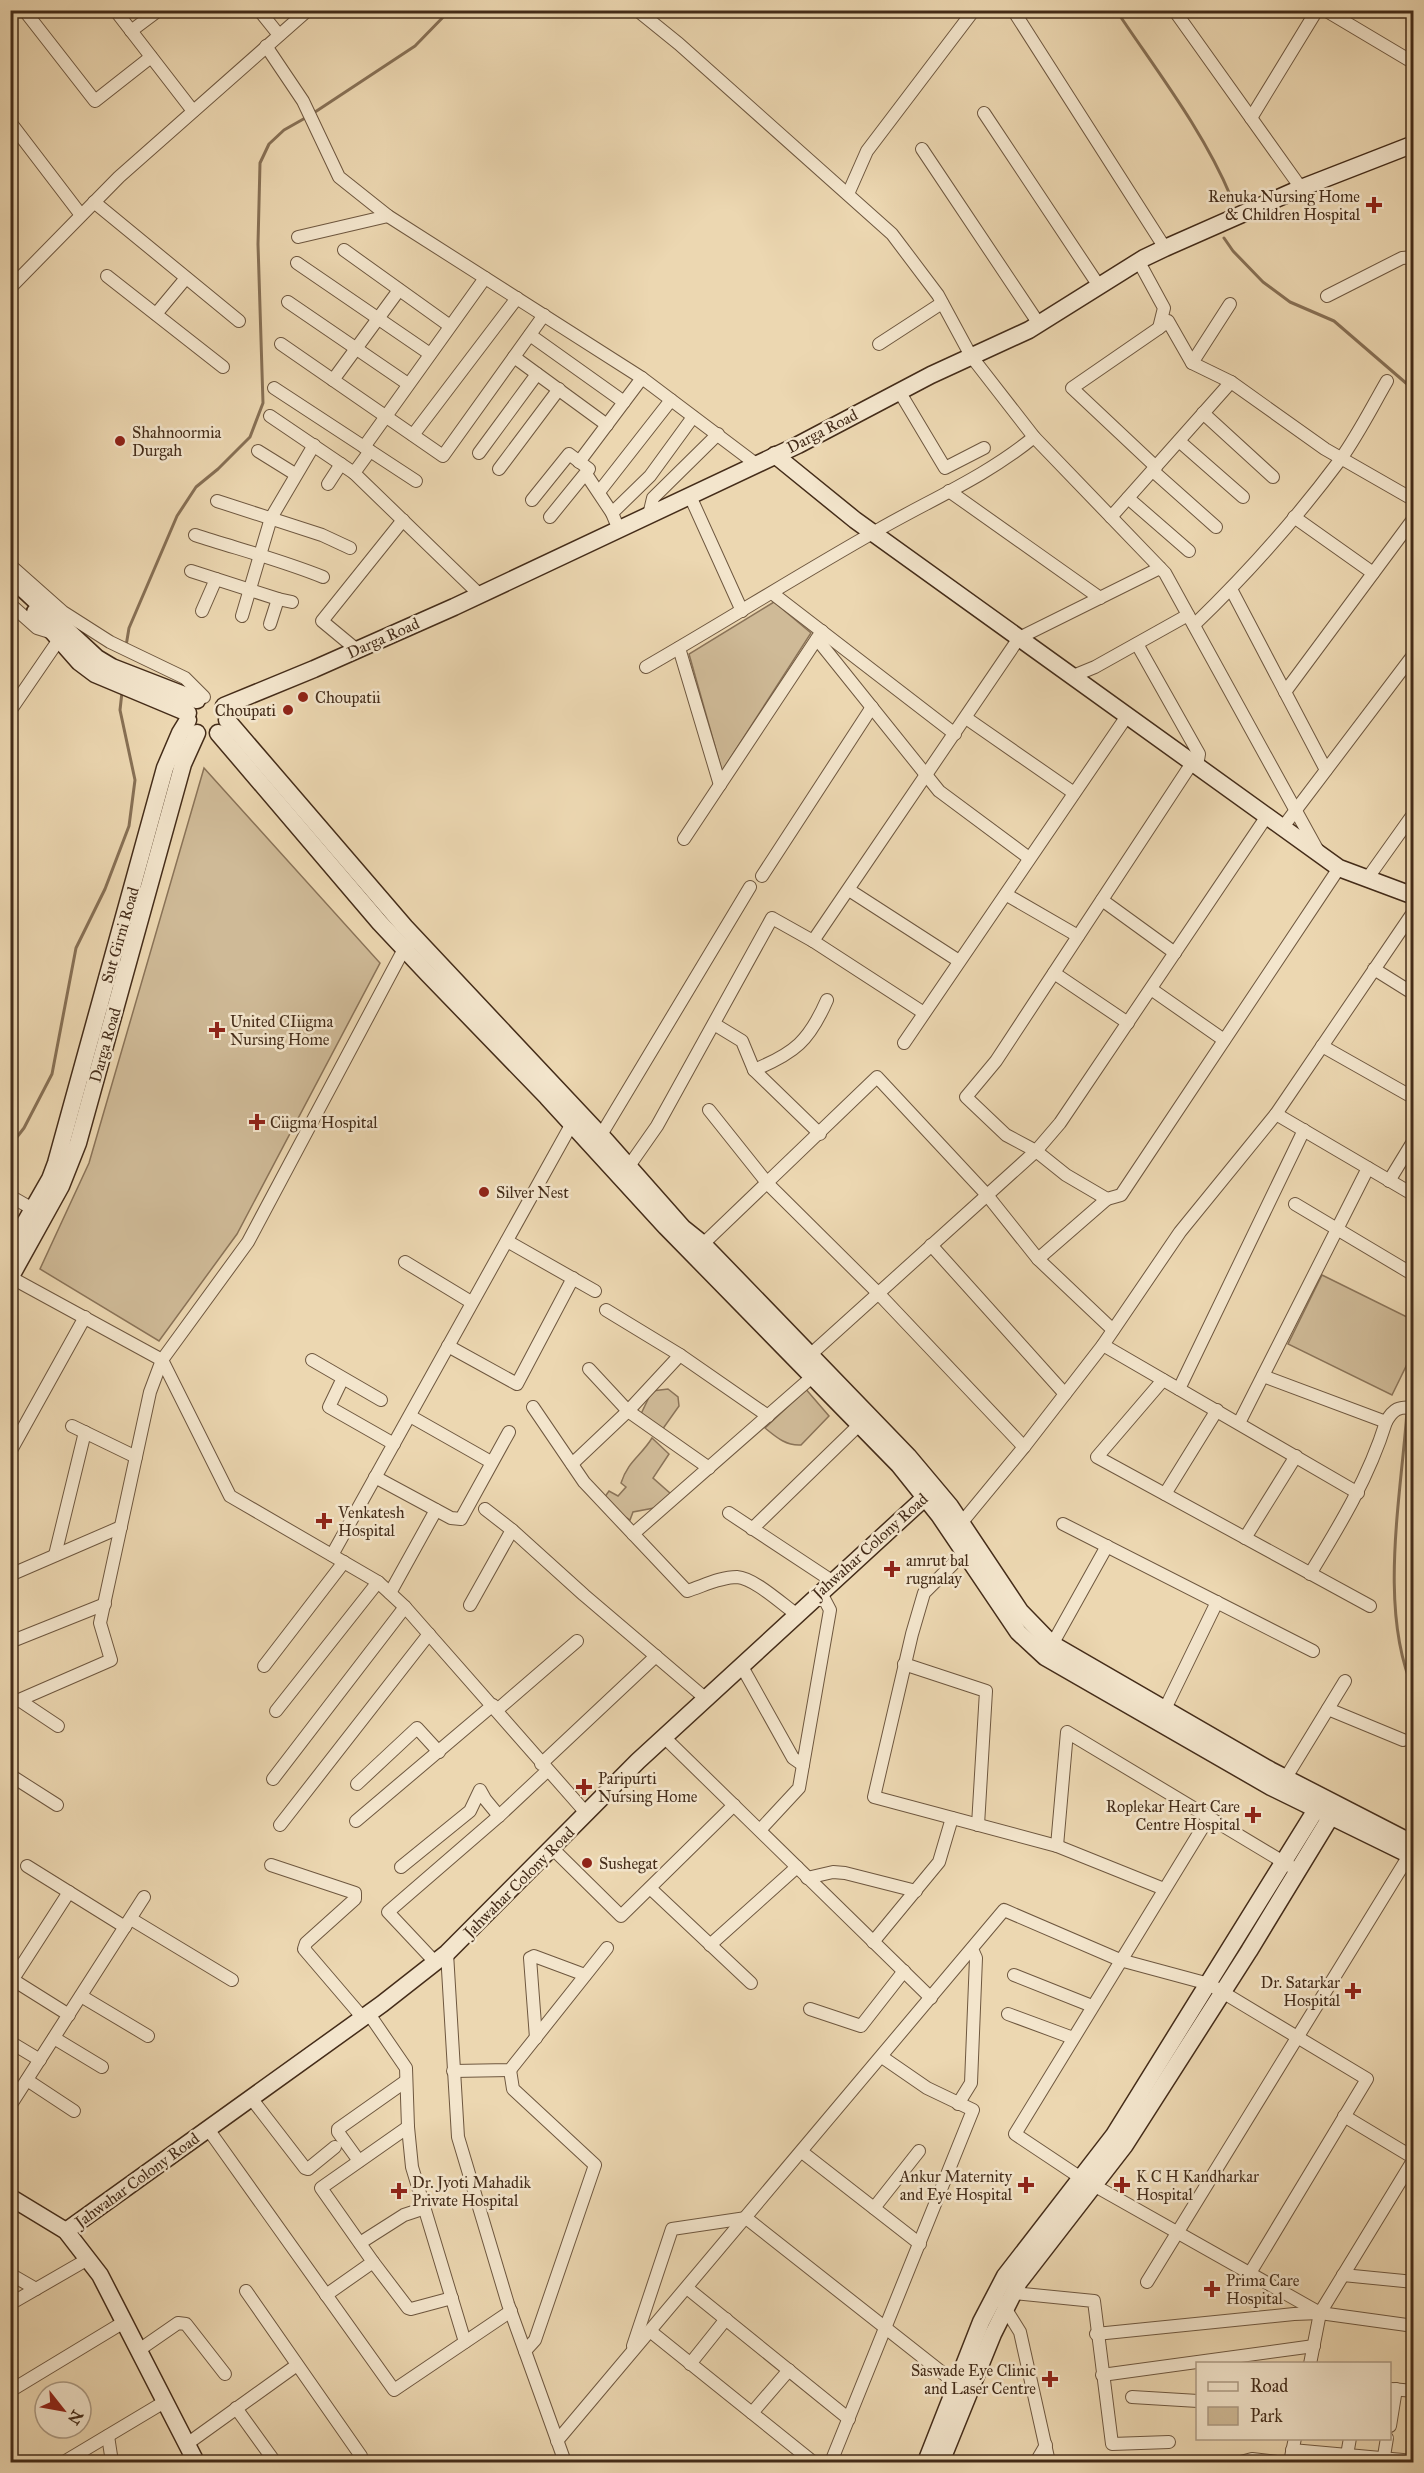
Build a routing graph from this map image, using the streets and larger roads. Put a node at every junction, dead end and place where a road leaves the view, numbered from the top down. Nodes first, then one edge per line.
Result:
1 (24, 10) edge
2 (115, 10) edge
3 (159, 10) edge
4 (259, 10) edge
5 (308, 10) edge
6 (637, 10) edge
7 (974, 10) edge
8 (1013, 10) edge
9 (1174, 10) edge
10 (1317, 10) edge
11 (1325, 10) edge
12 (131, 31) junction
13 (279, 35) junction
14 (266, 46) junction
15 (151, 57) junction
16 (1413, 63) edge
17 (193, 111) junction
18 (984, 113) dead end
19 (1251, 118) junction
20 (10, 122) edge
21 (1413, 144) edge
22 (922, 149) dead end
23 (1301, 188) junction
24 (848, 194) junction
25 (94, 202) junction
26 (81, 215) junction
27 (388, 216) junction
28 (298, 237) dead end
29 (1165, 248) junction
30 (344, 250) dead end
31 (1413, 257) edge
32 (1138, 262) junction
33 (297, 263) dead end
34 (107, 276) dead end
35 (186, 278) junction
36 (485, 278) junction
37 (1099, 286) junction
38 (10, 288) edge
39 (399, 290) junction
40 (1327, 296) dead end
41 (517, 298) junction
42 (288, 302) dead end
43 (942, 303) junction
44 (1230, 304) dead end
45 (156, 314) junction
46 (544, 315) junction
47 (379, 317) junction
48 (239, 321) dead end
49 (1039, 324) junction
50 (450, 326) junction
51 (1159, 328) junction
52 (530, 335) junction
53 (281, 344) dead end
54 (879, 344) dead end
55 (356, 348) junction
56 (430, 354) junction
57 (971, 356) junction
58 (514, 357) junction
59 (1192, 363) junction
60 (223, 367) dead end
61 (537, 374) junction
62 (642, 378) junction
63 (333, 380) junction
64 (1387, 381) dead end
65 (1231, 382) junction
66 (408, 384) junction
67 (274, 388) dead end
68 (558, 389) junction
69 (899, 391) junction
70 (672, 400) junction
71 (624, 402) junction
72 (1203, 413) junction
73 (270, 416) dead end
74 (385, 417) junction
75 (693, 417) junction
76 (607, 425) junction
77 (718, 434) junction
78 (413, 435) junction
79 (1034, 436) junction
80 (1179, 441) junction
81 (314, 445) junction
82 (984, 448) dead end
83 (367, 449) junction
84 (258, 451) dead end
85 (479, 453) dead end
86 (775, 455) junction
87 (1341, 458) junction
88 (579, 462) junction
89 (756, 464) junction
90 (341, 465) junction
91 (499, 469) dead end
92 (1154, 469) junction
93 (354, 473) junction
94 (295, 474) junction
95 (586, 474) junction
96 (1273, 477) dead end
97 (417, 481) dead end
98 (328, 484) dead end
99 (949, 491) junction
100 (599, 492) junction
101 (690, 496) junction
102 (1243, 497) dead end
103 (1128, 498) junction
104 (532, 500) dead end
105 (1413, 500) edge
106 (217, 501) dead end
107 (612, 513) junction
108 (649, 515) junction
109 (550, 517) dead end
110 (1111, 517) junction
111 (1294, 517) junction
112 (271, 518) junction
113 (1413, 519) edge
114 (403, 520) junction
115 (1216, 527) dead end
116 (619, 530) junction
117 (873, 533) junction
118 (195, 535) dead end
119 (350, 548) dead end
120 (1189, 551) dead end
121 (260, 556) junction
122 (10, 565) edge
123 (1160, 568) junction
124 (190, 571) dead end
125 (1373, 573) junction
126 (323, 577) dead end
127 (10, 578) edge
128 (216, 579) junction
129 (10, 590) edge
130 (249, 590) junction
131 (1231, 590) junction
132 (772, 593) junction
133 (480, 595) junction
134 (1100, 598) junction
135 (278, 599) junction
136 (292, 602) dead end
137 (10, 604) edge
138 (742, 610) junction
139 (202, 611) dead end
140 (242, 616) dead end
141 (1191, 620) junction
142 (270, 624) dead end
143 (51, 631) junction
144 (819, 635) junction
145 (1019, 638) junction
146 (1137, 644) junction
147 (680, 648) junction
148 (357, 650) junction
149 (1413, 654) edge
150 (646, 667) dead end
151 (1073, 676) junction
152 (1285, 692) junction
153 (872, 707) junction
154 (10, 711) edge
155 (195, 713) junction
156 (1127, 716) junction
157 (966, 718) junction
158 (223, 720) junction
159 (955, 734) junction
160 (1194, 764) junction
161 (1326, 770) junction
162 (928, 775) junction
163 (720, 785) junction
164 (1074, 793) junction
165 (1296, 811) junction
166 (1413, 813) edge
167 (1267, 816) junction
168 (1283, 827) junction
169 (684, 839) dead end
170 (1319, 854) junction
171 (1029, 858) junction
172 (1339, 868) junction
173 (762, 876) dead end
174 (1367, 879) junction
175 (750, 887) dead end
176 (849, 890) junction
177 (1007, 895) junction
178 (1413, 896) edge
179 (1102, 900) junction
180 (1413, 911) edge
181 (1078, 936) junction
182 (813, 941) junction
183 (410, 944) junction
184 (1175, 953) junction
185 (959, 961) junction
186 (1374, 969) junction
187 (1054, 974) junction
188 (1151, 989) junction
189 (1413, 994) edge
190 (827, 1000) dead end
191 (924, 1013) junction
192 (1128, 1023) junction
193 (714, 1024) junction
194 (1224, 1040) junction
195 (904, 1043) dead end
196 (1322, 1046) junction
197 (754, 1070) junction
198 (1413, 1098) edge
199 (709, 1110) dead end
200 (1276, 1114) junction
201 (575, 1118) junction
202 (1304, 1130) junction
203 (820, 1134) junction
204 (601, 1135) junction
205 (1413, 1140) edge
206 (1036, 1151) junction
207 (629, 1166) junction
208 (1368, 1168) junction
209 (1389, 1181) junction
210 (768, 1184) junction
211 (987, 1195) junction
212 (1413, 1195) edge
213 (10, 1196) edge
214 (1107, 1199) junction
215 (1295, 1204) dead end
216 (39, 1212) junction
217 (1336, 1229) junction
218 (507, 1241) junction
219 (703, 1244) junction
220 (931, 1245) junction
221 (10, 1249) edge
222 (1038, 1259) junction
223 (405, 1262) dead end
224 (1413, 1275) edge
225 (11, 1277) edge
226 (573, 1278) junction
227 (595, 1291) dead end
228 (878, 1293) junction
229 (471, 1302) junction
230 (606, 1311) dead end
231 (84, 1317) junction
232 (1113, 1330) junction
233 (1103, 1345) junction
234 (448, 1346) junction
235 (680, 1355) junction
236 (810, 1355) junction
237 (162, 1360) junction
238 (312, 1360) dead end
239 (589, 1369) dead end
240 (1263, 1376) junction
241 (812, 1377) junction
242 (342, 1380) junction
243 (1163, 1380) junction
244 (1179, 1389) junction
245 (1065, 1394) junction
246 (381, 1400) dead end
247 (533, 1407) dead end
248 (1410, 1408) edge
249 (1217, 1410) junction
250 (628, 1411) junction
251 (410, 1416) junction
252 (768, 1416) junction
253 (1386, 1422) junction
254 (1239, 1423) junction
255 (859, 1425) junction
256 (72, 1426) dead end
257 (85, 1432) junction
258 (509, 1432) dead end
259 (394, 1444) junction
260 (1024, 1448) junction
261 (10, 1452) edge
262 (1296, 1456) junction
263 (136, 1457) junction
264 (491, 1462) junction
265 (572, 1464) junction
266 (709, 1468) junction
267 (375, 1477) junction
268 (929, 1492) junction
269 (1358, 1493) junction
270 (1165, 1494) junction
271 (485, 1509) dead end
272 (436, 1510) junction
273 (729, 1513) dead end
274 (1063, 1524) dead end
275 (121, 1527) junction
276 (752, 1529) junction
277 (957, 1529) junction
278 (512, 1530) junction
279 (633, 1534) junction
280 (1245, 1538) junction
281 (1107, 1546) junction
282 (969, 1548) junction
283 (56, 1555) junction
284 (332, 1555) junction
285 (344, 1562) junction
286 (1310, 1574) junction
287 (10, 1575) edge
288 (378, 1582) junction
289 (826, 1586) junction
290 (390, 1593) junction
291 (1217, 1602) junction
292 (105, 1604) junction
293 (470, 1605) dead end
294 (1370, 1606) dead end
295 (405, 1607) junction
296 (796, 1614) junction
297 (429, 1634) junction
298 (578, 1641) dead end
299 (10, 1642) edge
300 (1048, 1650) junction
301 (1313, 1651) dead end
302 (656, 1656) junction
303 (904, 1664) junction
304 (741, 1665) junction
305 (264, 1666) dead end
306 (1345, 1681) dead end
307 (705, 1698) junction
308 (15, 1702) edge
309 (495, 1708) junction
310 (1328, 1709) junction
311 (276, 1712) dead end
312 (1162, 1716) junction
313 (58, 1726) dead end
314 (664, 1737) junction
315 (1403, 1740) dead end
316 (438, 1752) junction
317 (802, 1765) junction
318 (544, 1767) junction
319 (10, 1775) edge
320 (273, 1779) dead end
321 (357, 1784) dead end
322 (1282, 1784) junction
323 (57, 1805) dead end
324 (734, 1805) junction
325 (1327, 1807) junction
326 (587, 1814) junction
327 (499, 1816) junction
328 (1209, 1817) junction
329 (952, 1818) junction
330 (356, 1821) dead end
331 (978, 1825) junction
332 (280, 1826) dead end
333 (760, 1830) junction
334 (1057, 1846) junction
335 (552, 1848) junction
336 (1412, 1851) edge
337 (271, 1865) dead end
338 (27, 1866) dead end
339 (1291, 1866) junction
340 (401, 1867) dead end
341 (798, 1867) junction
342 (807, 1878) junction
343 (650, 1888) junction
344 (1164, 1889) junction
345 (915, 1891) junction
346 (69, 1892) junction
347 (144, 1897) dead end
348 (128, 1923) junction
349 (873, 1942) junction
350 (710, 1945) junction
351 (607, 1948) dead end
352 (972, 1949) junction
353 (441, 1958) junction
354 (1120, 1960) junction
355 (904, 1971) junction
356 (585, 1975) junction
357 (1014, 1975) dead end
358 (12, 1979) edge
359 (232, 1980) dead end
360 (752, 1983) dead end
361 (1216, 1988) junction
362 (81, 1996) junction
363 (931, 1998) junction
364 (1092, 2006) junction
365 (810, 2009) dead end
366 (69, 2014) junction
367 (1008, 2014) dead end
368 (366, 2016) junction
369 (148, 2036) dead end
370 (1298, 2037) junction
371 (54, 2038) junction
372 (536, 2038) junction
373 (1073, 2038) junction
374 (10, 2042) edge
375 (882, 2057) junction
376 (40, 2060) junction
377 (102, 2067) dead end
378 (510, 2070) junction
379 (453, 2071) junction
380 (27, 2080) junction
381 (406, 2081) junction
382 (251, 2098) junction
383 (958, 2104) junction
384 (10, 2106) edge
385 (74, 2111) dead end
386 (1344, 2116) junction
387 (408, 2127) junction
388 (208, 2129) junction
389 (335, 2147) dead end
390 (919, 2151) dead end
391 (802, 2152) junction
392 (1413, 2158) edge
393 (359, 2161) junction
394 (1088, 2182) junction
395 (10, 2198) edge
396 (425, 2208) junction
397 (874, 2208) junction
398 (746, 2218) junction
399 (66, 2231) junction
400 (1177, 2232) junction
401 (360, 2243) junction
402 (920, 2244) junction
403 (88, 2259) junction
404 (373, 2262) junction
405 (1250, 2273) junction
406 (10, 2274) edge
407 (1343, 2275) junction
408 (1147, 2282) dead end
409 (1413, 2282) edge
410 (687, 2288) junction
411 (36, 2289) junction
412 (246, 2291) dead end
413 (326, 2295) junction
414 (452, 2298) junction
415 (1005, 2299) junction
416 (10, 2304) edge
417 (511, 2311) junction
418 (1320, 2313) junction
419 (726, 2319) junction
420 (124, 2322) junction
421 (1413, 2326) edge
422 (885, 2329) junction
423 (650, 2331) junction
424 (1096, 2334) junction
425 (465, 2342) junction
426 (1314, 2346) junction
427 (139, 2350) junction
428 (525, 2351) junction
429 (630, 2354) junction
430 (1196, 2362) edge
431 (1197, 2362) edge
432 (1310, 2362) edge
433 (690, 2364) junction
434 (297, 2365) junction
435 (789, 2370) junction
436 (225, 2374) dead end
437 (1102, 2375) junction
438 (963, 2389) junction
439 (1393, 2389) edge
440 (10, 2391) edge
441 (1413, 2391) edge
442 (1132, 2397) dead end
443 (165, 2401) junction
444 (1196, 2401) edge
445 (1391, 2408) edge
446 (236, 2409) junction
447 (752, 2413) junction
448 (849, 2419) junction
449 (108, 2436) junction
450 (1350, 2440) edge
451 (1387, 2440) edge
452 (557, 2441) junction
453 (1169, 2442) dead end
454 (187, 2444) junction
455 (1293, 2444) edge
456 (1046, 2445) junction
457 (1347, 2455) junction
458 (361, 2456) dead end
459 (1330, 2458) edge
460 (1383, 2460) edge
461 (1413, 2461) edge
462 (64, 2463) edge
463 (112, 2463) edge
464 (196, 2463) edge
465 (275, 2463) edge
466 (565, 2463) edge
467 (813, 2463) edge
468 (831, 2463) edge
469 (926, 2463) edge
470 (940, 2463) edge
471 (1036, 2463) edge
472 (1050, 2463) edge
473 (1241, 2463) edge
474 (1277, 2463) edge
475 (1290, 2463) edge

1 - 15 street
2 - 12 street
3 - 12 street
4 - 13 street
5 - 13 street
6 - 24 street
7 - 24 street
8 - 29 street
9 - 19 street
10 - 19 street
11 - 16 street
12 - 15 street
13 - 14 street
14 - 17 street
14 - 27 street
15 - 17 street
17 - 25 street
18 - 37 street
19 - 23 street
20 - 26 street
21 - 23 street, Darga Road
22 - 49 street
23 - 29 street, Darga Road
24 - 43 street
25 - 26 street
25 - 35 street
26 - 38 street
27 - 28 street
27 - 36 street
29 - 32 street, Darga Road
30 - 39 street
31 - 40 street
32 - 37 street, Darga Road
32 - 51 street
33 - 47 street
34 - 45 street
35 - 45 street
35 - 48 street
36 - 41 street
36 - 50 street
37 - 49 street, Darga Road
39 - 47 street
39 - 50 street
41 - 46 street
41 - 78 street
42 - 55 street
43 - 54 street
43 - 57 street
44 - 59 street
45 - 60 street
46 - 52 street
46 - 62 street
47 - 55 street
47 - 56 street
49 - 57 street, Darga Road
50 - 56 street
51 - 59 street
51 - 92 street
52 - 58 street
52 - 71 street
53 - 63 street
55 - 63 street
55 - 66 street
56 - 66 street
57 - 69 street, Darga Road
57 - 79 street
58 - 61 street
58 - 78 street
59 - 65 street
61 - 68 street
61 - 85 street
62 - 70 street
62 - 71 street
63 - 74 street
64 - 87 street
65 - 72 street
65 - 87 street
66 - 74 street
67 - 83 street
68 - 76 street
68 - 91 street
69 - 82 street
69 - 86 street, Darga Road
70 - 75 street
70 - 100 street
71 - 76 street
72 - 80 street
72 - 96 street
73 - 81 street
74 - 78 street
74 - 83 street
75 - 77 street
75 - 107 street
76 - 88 street
77 - 89 street
77 - 108 street
79 - 99 street
79 - 110 street
80 - 92 street
80 - 102 street
81 - 90 street
81 - 94 street
83 - 93 street
83 - 97 street
84 - 94 street
86 - 89 street, Darga Road
86 - 117 street
87 - 105 street
87 - 111 street
88 - 95 street
88 - 104 street
89 - 101 street, Darga Road
90 - 93 street
90 - 98 street
92 - 103 street
92 - 115 street
93 - 114 street
94 - 112 street
95 - 100 street
95 - 109 street
99 - 117 street
99 - 134 street
100 - 107 street
101 - 108 street, Darga Road
101 - 138 street
103 - 110 street
103 - 120 street
106 - 112 street
107 - 116 street
108 - 116 street, Darga Road
110 - 123 street
111 - 125 street
111 - 131 street
112 - 119 street
112 - 121 street
113 - 125 street
114 - 133 street
114 - 148 street
116 - 133 street, Darga Road
117 - 132 street
117 - 145 street
118 - 121 street
121 - 126 street
121 - 130 street
122 - 155 street
123 - 134 street
123 - 141 street
124 - 128 street
125 - 152 street
127 - 155 street
128 - 130 street
128 - 139 street
129 - 143 street
130 - 135 street
130 - 140 street
131 - 141 street
131 - 152 street
132 - 138 street
132 - 144 street
133 - 148 street, Darga Road
134 - 145 street
135 - 136 street
135 - 142 street
137 - 143 street
138 - 147 street
141 - 146 street
141 - 165 street
143 - 154 street
143 - 155 street
144 - 153 street
144 - 159 street
144 - 163 street
145 - 151 street
145 - 157 street
146 - 151 street
146 - 160 street
147 - 150 street
147 - 163 street
148 - 158 street, Darga Road
149 - 161 street
151 - 156 street
152 - 161 street
153 - 162 street
153 - 173 street
155 - 158 street
155 - 158 street
155 - 216 street, Darga Road
156 - 160 street
156 - 164 street
157 - 159 street
157 - 164 street
158 - 183 street
159 - 162 street
160 - 167 street
160 - 179 street
161 - 165 street
162 - 171 street
162 - 176 street
163 - 169 street
164 - 171 street
165 - 168 street
165 - 170 street
166 - 174 street
167 - 168 street
167 - 184 street
168 - 170 street
170 - 172 street
171 - 177 street
172 - 174 street
172 - 194 street
174 - 178 street
175 - 204 street
176 - 182 street
176 - 185 street
177 - 181 street
177 - 185 street
179 - 181 street
179 - 184 street
180 - 186 street
181 - 187 street
182 - 191 street
182 - 193 street
183 - 201 street
183 - 237 street
184 - 188 street
185 - 191 street
186 - 189 street
186 - 196 street
187 - 192 street
187 - 206 street
188 - 192 street
188 - 194 street
190 - 197 street
191 - 195 street
192 - 206 street
193 - 197 street
193 - 207 street
194 - 214 street
196 - 198 street
196 - 200 street
197 - 203 street
199 - 210 street
200 - 202 street
200 - 232 street
201 - 204 street
201 - 218 street
201 - 241 street
202 - 208 street
202 - 244 street
203 - 210 street
203 - 211 street
204 - 207 street
205 - 209 street
206 - 211 street
206 - 214 street
207 - 219 street
208 - 209 street
208 - 217 street
209 - 212 street
210 - 219 street
210 - 228 street
211 - 220 street
211 - 222 street
213 - 216 street
214 - 222 street
215 - 217 street
216 - 221 street
216 - 225 street, Darga Road
217 - 224 street
217 - 240 street
218 - 226 street
218 - 229 street
219 - 236 street
220 - 228 street
220 - 245 street
222 - 232 street
223 - 229 street
225 - 231 street
226 - 227 street
226 - 234 street
228 - 236 street
228 - 260 street
229 - 234 street
230 - 235 street
231 - 237 street
231 - 261 street
232 - 233 street
233 - 243 street
233 - 245 street
234 - 251 street
235 - 250 street
235 - 252 street
236 - 268 street
237 - 263 street
237 - 284 street
238 - 242 street
239 - 250 street
240 - 253 street
240 - 254 street
241 - 252 street
241 - 255 street
242 - 246 street
242 - 259 street
243 - 244 street
243 - 270 street
244 - 249 street
245 - 260 street
247 - 265 street
248 - 253 street
249 - 254 street
249 - 270 street
250 - 265 street
250 - 266 street
251 - 259 street
251 - 264 street
252 - 266 street
253 - 269 street
254 - 262 street
255 - 268 street
255 - 276 street
256 - 257 street
257 - 263 street
257 - 283 street
258 - 264 street
259 - 267 street
260 - 277 street
262 - 269 street
262 - 280 street
263 - 275 street
264 - 272 street
265 - 279 street
266 - 279 street
267 - 272 street
267 - 284 street
268 - 277 street
268 - 289 street, Jahwahar Colony Road
269 - 286 street
270 - 280 street
271 - 278 street
272 - 290 street
273 - 276 street
274 - 281 street
275 - 283 street
275 - 292 street
276 - 289 street
277 - 282 street
278 - 293 street
278 - 302 street
279 - 296 street
280 - 286 street
281 - 291 street
281 - 300 street
282 - 300 street
282 - 303 street
283 - 287 street
284 - 285 street
285 - 288 street
285 - 305 street
286 - 294 street
288 - 290 street
288 - 311 street
289 - 296 street, Jahwahar Colony Road
289 - 317 street
290 - 295 street
291 - 301 street
291 - 312 street
292 - 299 street
292 - 308 street
295 - 297 street
295 - 320 street
296 - 304 street, Jahwahar Colony Road
297 - 309 street
297 - 332 street
298 - 309 street
300 - 312 street
302 - 307 street
302 - 318 street
303 - 329 street
303 - 331 street
304 - 307 street, Jahwahar Colony Road
304 - 317 street
306 - 310 street
307 - 314 street, Jahwahar Colony Road
308 - 313 street
309 - 316 street
309 - 318 street
310 - 315 street
310 - 322 street
312 - 322 street
314 - 324 street
314 - 326 street, Jahwahar Colony Road
316 - 321 street
316 - 330 street
317 - 333 street
318 - 326 street
318 - 327 street
319 - 323 street
322 - 325 street
324 - 333 street
324 - 343 street
325 - 336 street
325 - 339 street
326 - 335 street, Jahwahar Colony Road
327 - 340 street
327 - 353 street
328 - 334 street
328 - 339 street
328 - 344 street
329 - 331 street
329 - 345 street
331 - 334 street
333 - 341 street
334 - 344 street
335 - 343 street
335 - 353 street, Jahwahar Colony Road
336 - 370 street
337 - 368 street
338 - 346 street
339 - 361 street
341 - 342 street
341 - 350 street
342 - 345 street
342 - 349 street
343 - 350 street
344 - 354 street
345 - 349 street
346 - 348 street
346 - 358 street
347 - 348 street
348 - 359 street
348 - 362 street
349 - 355 street
350 - 360 street
351 - 356 street
352 - 354 street
352 - 363 street
352 - 383 street
353 - 368 street, Jahwahar Colony Road
353 - 379 street
354 - 361 street
354 - 364 street
355 - 363 street
355 - 365 street
356 - 372 street
356 - 372 street
357 - 364 street
358 - 366 street
361 - 370 street
361 - 394 street
362 - 366 street
362 - 369 street
363 - 375 street
364 - 373 street
366 - 371 street
367 - 373 street
368 - 381 street
368 - 382 street, Jahwahar Colony Road
370 - 386 street
370 - 400 street
371 - 376 street
371 - 377 street
372 - 378 street
373 - 394 street
374 - 376 street
375 - 383 street
375 - 391 street
376 - 380 street
378 - 379 street
378 - 428 street
379 - 417 street
380 - 384 street
380 - 385 street
381 - 387 street
381 - 393 street
382 - 388 street, Jahwahar Colony Road
382 - 389 street
383 - 402 street
386 - 392 street
386 - 405 street
387 - 393 street
387 - 396 street
388 - 399 street, Jahwahar Colony Road
388 - 413 street
390 - 397 street
391 - 397 street
391 - 398 street
392 - 407 street
393 - 401 street
394 - 400 street
394 - 415 street
395 - 399 street
396 - 401 street
396 - 414 street
397 - 402 street
398 - 410 street
398 - 422 street
398 - 429 street
399 - 403 street
400 - 405 street
400 - 408 street
401 - 404 street
402 - 422 street
403 - 411 street
403 - 420 street
404 - 413 street
404 - 414 street
405 - 418 street
406 - 411 street
407 - 409 street
407 - 418 street
410 - 419 street
410 - 423 street
411 - 416 street
412 - 434 street
413 - 425 street
414 - 425 street
415 - 424 street
415 - 438 street
415 - 456 street
417 - 425 street
417 - 428 street
418 - 421 street
418 - 424 street
418 - 426 street
419 - 433 street
419 - 435 street
420 - 427 street
420 - 440 street
422 - 438 street
422 - 448 street
423 - 429 street
423 - 433 street
424 - 437 street
426 - 431 street
426 - 432 street
427 - 436 street
427 - 443 street
428 - 452 street
429 - 452 street
430 - 437 street
433 - 447 street
434 - 446 street
434 - 458 street
435 - 447 street
435 - 448 street
437 - 453 street
438 - 469 street
438 - 470 street
439 - 441 street
439 - 445 street
442 - 444 street
443 - 449 street
443 - 454 street
446 - 454 street
446 - 465 street
447 - 467 street
448 - 468 street
449 - 462 street
449 - 463 street
450 - 457 street
451 - 460 street
452 - 466 street
454 - 464 street
455 - 459 street
455 - 475 street
456 - 471 street
456 - 472 street
457 - 459 street
457 - 460 street
460 - 461 street
473 - 474 street

